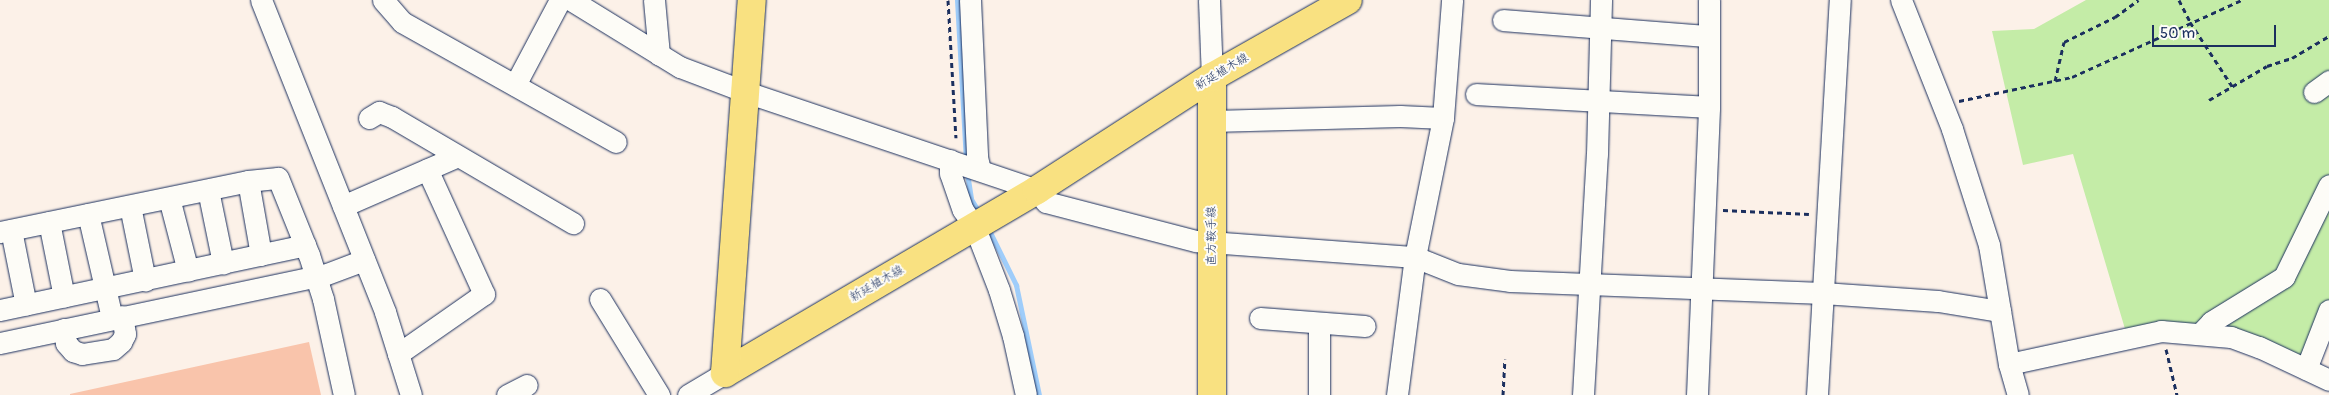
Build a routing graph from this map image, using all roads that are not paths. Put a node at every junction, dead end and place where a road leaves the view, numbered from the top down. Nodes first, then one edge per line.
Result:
1 (261, 0) edge
2 (383, 0) edge
3 (560, 0) edge
4 (572, 0) edge
5 (654, 0) edge
6 (752, 0) edge
7 (970, 0) edge
8 (1209, 0) edge
9 (1348, 0) edge
10 (1452, 0) edge
11 (1601, 0) edge
12 (1709, 0) edge
13 (1840, 0) edge
14 (1901, 0) edge
15 (1503, 20) dead end
16 (1600, 27) junction
17 (1708, 36) junction
18 (659, 55) junction
19 (1212, 77) junction
20 (515, 85) junction
21 (746, 92) junction
22 (1476, 94) dead end
23 (1598, 102) junction
24 (1709, 107) junction
25 (369, 118) dead end
26 (1443, 118) junction
27 (1212, 121) junction
28 (616, 142) dead end
29 (458, 156) junction
30 (950, 160) junction
31 (427, 169) junction
32 (980, 170) junction
33 (248, 181) junction
34 (2329, 185) edge
35 (208, 190) junction
36 (1037, 190) junction
37 (169, 198) junction
38 (130, 206) junction
39 (342, 206) junction
40 (88, 214) junction
41 (49, 222) junction
42 (573, 223) dead end
43 (975, 228) junction
44 (5, 231) edge
45 (1212, 243) junction
46 (305, 246) junction
47 (261, 255) junction
48 (1415, 257) junction
49 (364, 260) junction
50 (223, 263) junction
51 (188, 271) junction
52 (315, 277) junction
53 (145, 280) junction
54 (1589, 285) junction
55 (105, 289) junction
56 (1702, 290) junction
57 (1823, 293) junction
58 (64, 297) junction
59 (600, 299) dead end
60 (26, 305) junction
61 (0, 310) edge
62 (2329, 310) edge
63 (2000, 311) junction
64 (117, 317) junction
65 (1260, 318) dead end
66 (1319, 323) junction
67 (1365, 326) dead end
68 (64, 329) junction
69 (2200, 334) junction
70 (0, 342) edge
71 (398, 354) junction
72 (2009, 364) junction
73 (2306, 370) junction
74 (2329, 380) edge
75 (725, 384) edge
76 (527, 385) dead end
77 (344, 395) edge
78 (411, 395) edge
79 (507, 395) edge
80 (658, 395) edge
81 (688, 395) edge
82 (1026, 395) edge
83 (1212, 395) edge
84 (1319, 395) edge
85 (1397, 395) edge
86 (1583, 395) edge
87 (1697, 395) edge
88 (1817, 395) edge
89 (2018, 395) edge

1 - 39 street
2 - 20 street
3 - 20 street
4 - 18 street
5 - 18 street
6 - 21 main road
7 - 32 street
8 - 19 street
9 - 19 main road, 新延植木線
10 - 26 street
11 - 16 street
12 - 17 street
13 - 57 street
14 - 63 street
15 - 16 street
16 - 17 street
16 - 23 street
17 - 24 street
18 - 21 street
19 - 27 main road, 直方鞍手線
19 - 36 main road, 新延植木線
20 - 28 street
21 - 30 street
21 - 75 main road
22 - 23 street
23 - 24 street
23 - 54 street
24 - 56 street
25 - 29 street
26 - 27 street
26 - 48 street
27 - 45 main road, 直方鞍手線
29 - 31 street
29 - 42 street
30 - 32 street
30 - 43 street
31 - 39 street
31 - 71 street
32 - 36 street
33 - 35 street
33 - 46 street
33 - 47 street
34 - 69 street
35 - 37 street
35 - 50 street
36 - 43 main road, 新延植木線
36 - 45 street
37 - 38 street
37 - 51 street
38 - 40 street
38 - 53 street
39 - 49 street
40 - 41 street
40 - 55 street
41 - 44 street
41 - 58 street
43 - 75 main road, 新延植木線
43 - 82 street
44 - 60 street
45 - 48 street
45 - 83 main road, 直方鞍手線
46 - 47 street
46 - 52 street
47 - 50 street
48 - 54 street
48 - 85 street
49 - 52 street
49 - 71 street
50 - 51 street
51 - 53 street
52 - 64 street
52 - 77 street
53 - 55 street
54 - 56 street
54 - 86 street
55 - 58 street
55 - 64 street
56 - 57 street
56 - 87 street
57 - 63 street
57 - 88 street
58 - 60 street
59 - 80 street
60 - 61 street
62 - 73 street
63 - 72 street
64 - 68 street
64 - 68 street
65 - 66 street
66 - 67 street
66 - 84 street
68 - 70 street
69 - 72 street
69 - 73 street
71 - 78 street
72 - 89 street
73 - 74 street
75 - 81 street
76 - 79 street

